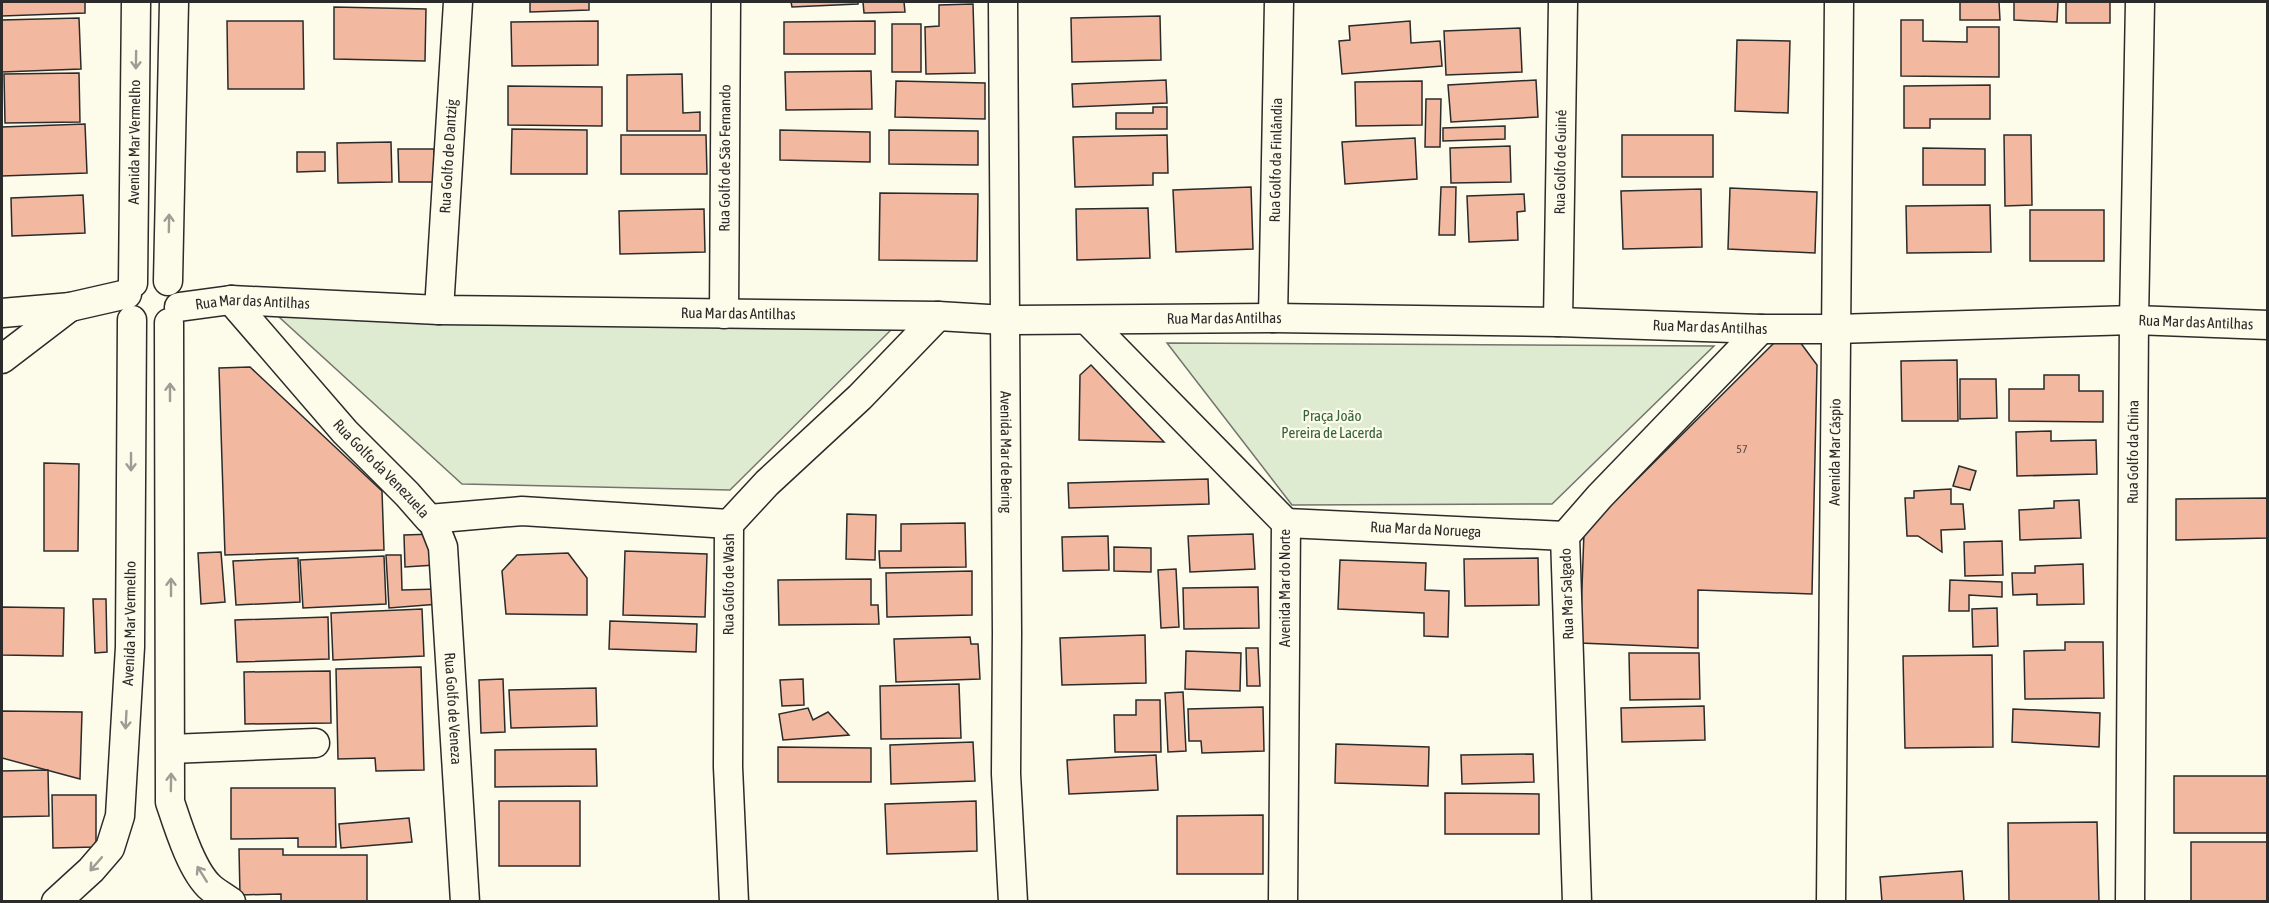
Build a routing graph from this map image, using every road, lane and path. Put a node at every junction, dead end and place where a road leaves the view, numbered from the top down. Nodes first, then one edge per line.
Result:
1 (136, 2) edge
2 (174, 2) edge
3 (458, 2) edge
4 (726, 2) edge
5 (1004, 2) edge
6 (1279, 2) edge
7 (1563, 2) edge
8 (1839, 2) edge
9 (2140, 2) edge
10 (231, 300) junction
11 (173, 301) junction
12 (130, 303) junction
13 (70, 307) junction
14 (439, 310) junction
15 (2, 313) edge
16 (724, 314) junction
17 (938, 316) junction
18 (1273, 318) junction
19 (1005, 320) junction
20 (1087, 320) junction
21 (2134, 320) junction
22 (1558, 322) junction
23 (2268, 325) edge
24 (1761, 329) junction
25 (1836, 329) junction
26 (2, 359) edge
27 (432, 519) junction
28 (1286, 523) junction
29 (729, 524) junction
30 (1565, 536) junction
31 (171, 646) junction
32 (130, 647) junction
33 (315, 743) dead end
34 (171, 749) junction
35 (56, 902) edge
36 (231, 902) edge
37 (465, 902) edge
38 (734, 902) edge
39 (1013, 902) edge
40 (1283, 902) edge
41 (1577, 902) edge
42 (1831, 902) edge
43 (2130, 902) edge

1 -> 12 street, Avenida Mar Vermelho
11 -> 2 street
3 - 14 street, Rua Golfo de Dantzig
4 - 16 street, Rua Golfo de São Fernando
5 - 19 street, Avenida Mar de Bering
6 - 18 street, Rua Golfo da Finlândia
7 - 22 street, Rua Golfo de Guiné
8 - 25 street, Avenida Mar Cáspio
9 - 21 street, Rua Golfo da China
10 - 11 street, Rua Mar das Antilhas
10 - 14 street, Rua Mar das Antilhas
10 - 27 street, Rua Golfo da Venezuela
11 - 12 street
11 - 12 street
31 -> 11 street
12 - 13 street
12 -> 32 street, Avenida Mar Vermelho
13 - 15 street
13 - 26 street
14 - 16 street, Rua Mar das Antilhas
16 - 17 street, Rua Mar das Antilhas
17 - 19 street, Rua Mar das Antilhas
17 - 29 street, Rua Golfo de Wash
18 - 20 street, Rua Mar das Antilhas
18 - 22 street, Rua Mar das Antilhas
19 - 20 street, Rua Mar das Antilhas
19 - 39 street, Avenida Mar de Bering
20 - 28 street, Avenida Mar do Norte
21 - 23 street, Rua Mar das Antilhas
21 - 25 street, Rua Mar das Antilhas
21 - 43 street, Rua Golfo da China
22 - 24 street, Rua Mar das Antilhas
24 - 25 street, Rua Mar das Antilhas
24 - 30 street, Rua Mar Salgado
25 - 42 street, Avenida Mar Cáspio
27 - 29 street, Rua Golfo da Venezuela
27 - 37 street, Rua Golfo de Veneza
28 - 30 street, Rua Mar da Noruega
28 - 40 street, Avenida Mar do Norte
29 - 38 street, Rua Golfo de Wash
30 - 41 street, Rua Mar Salgado
31 - 32 street
31 - 34 street
32 -> 35 street, Avenida Mar Vermelho
33 - 34 street
36 -> 34 street

